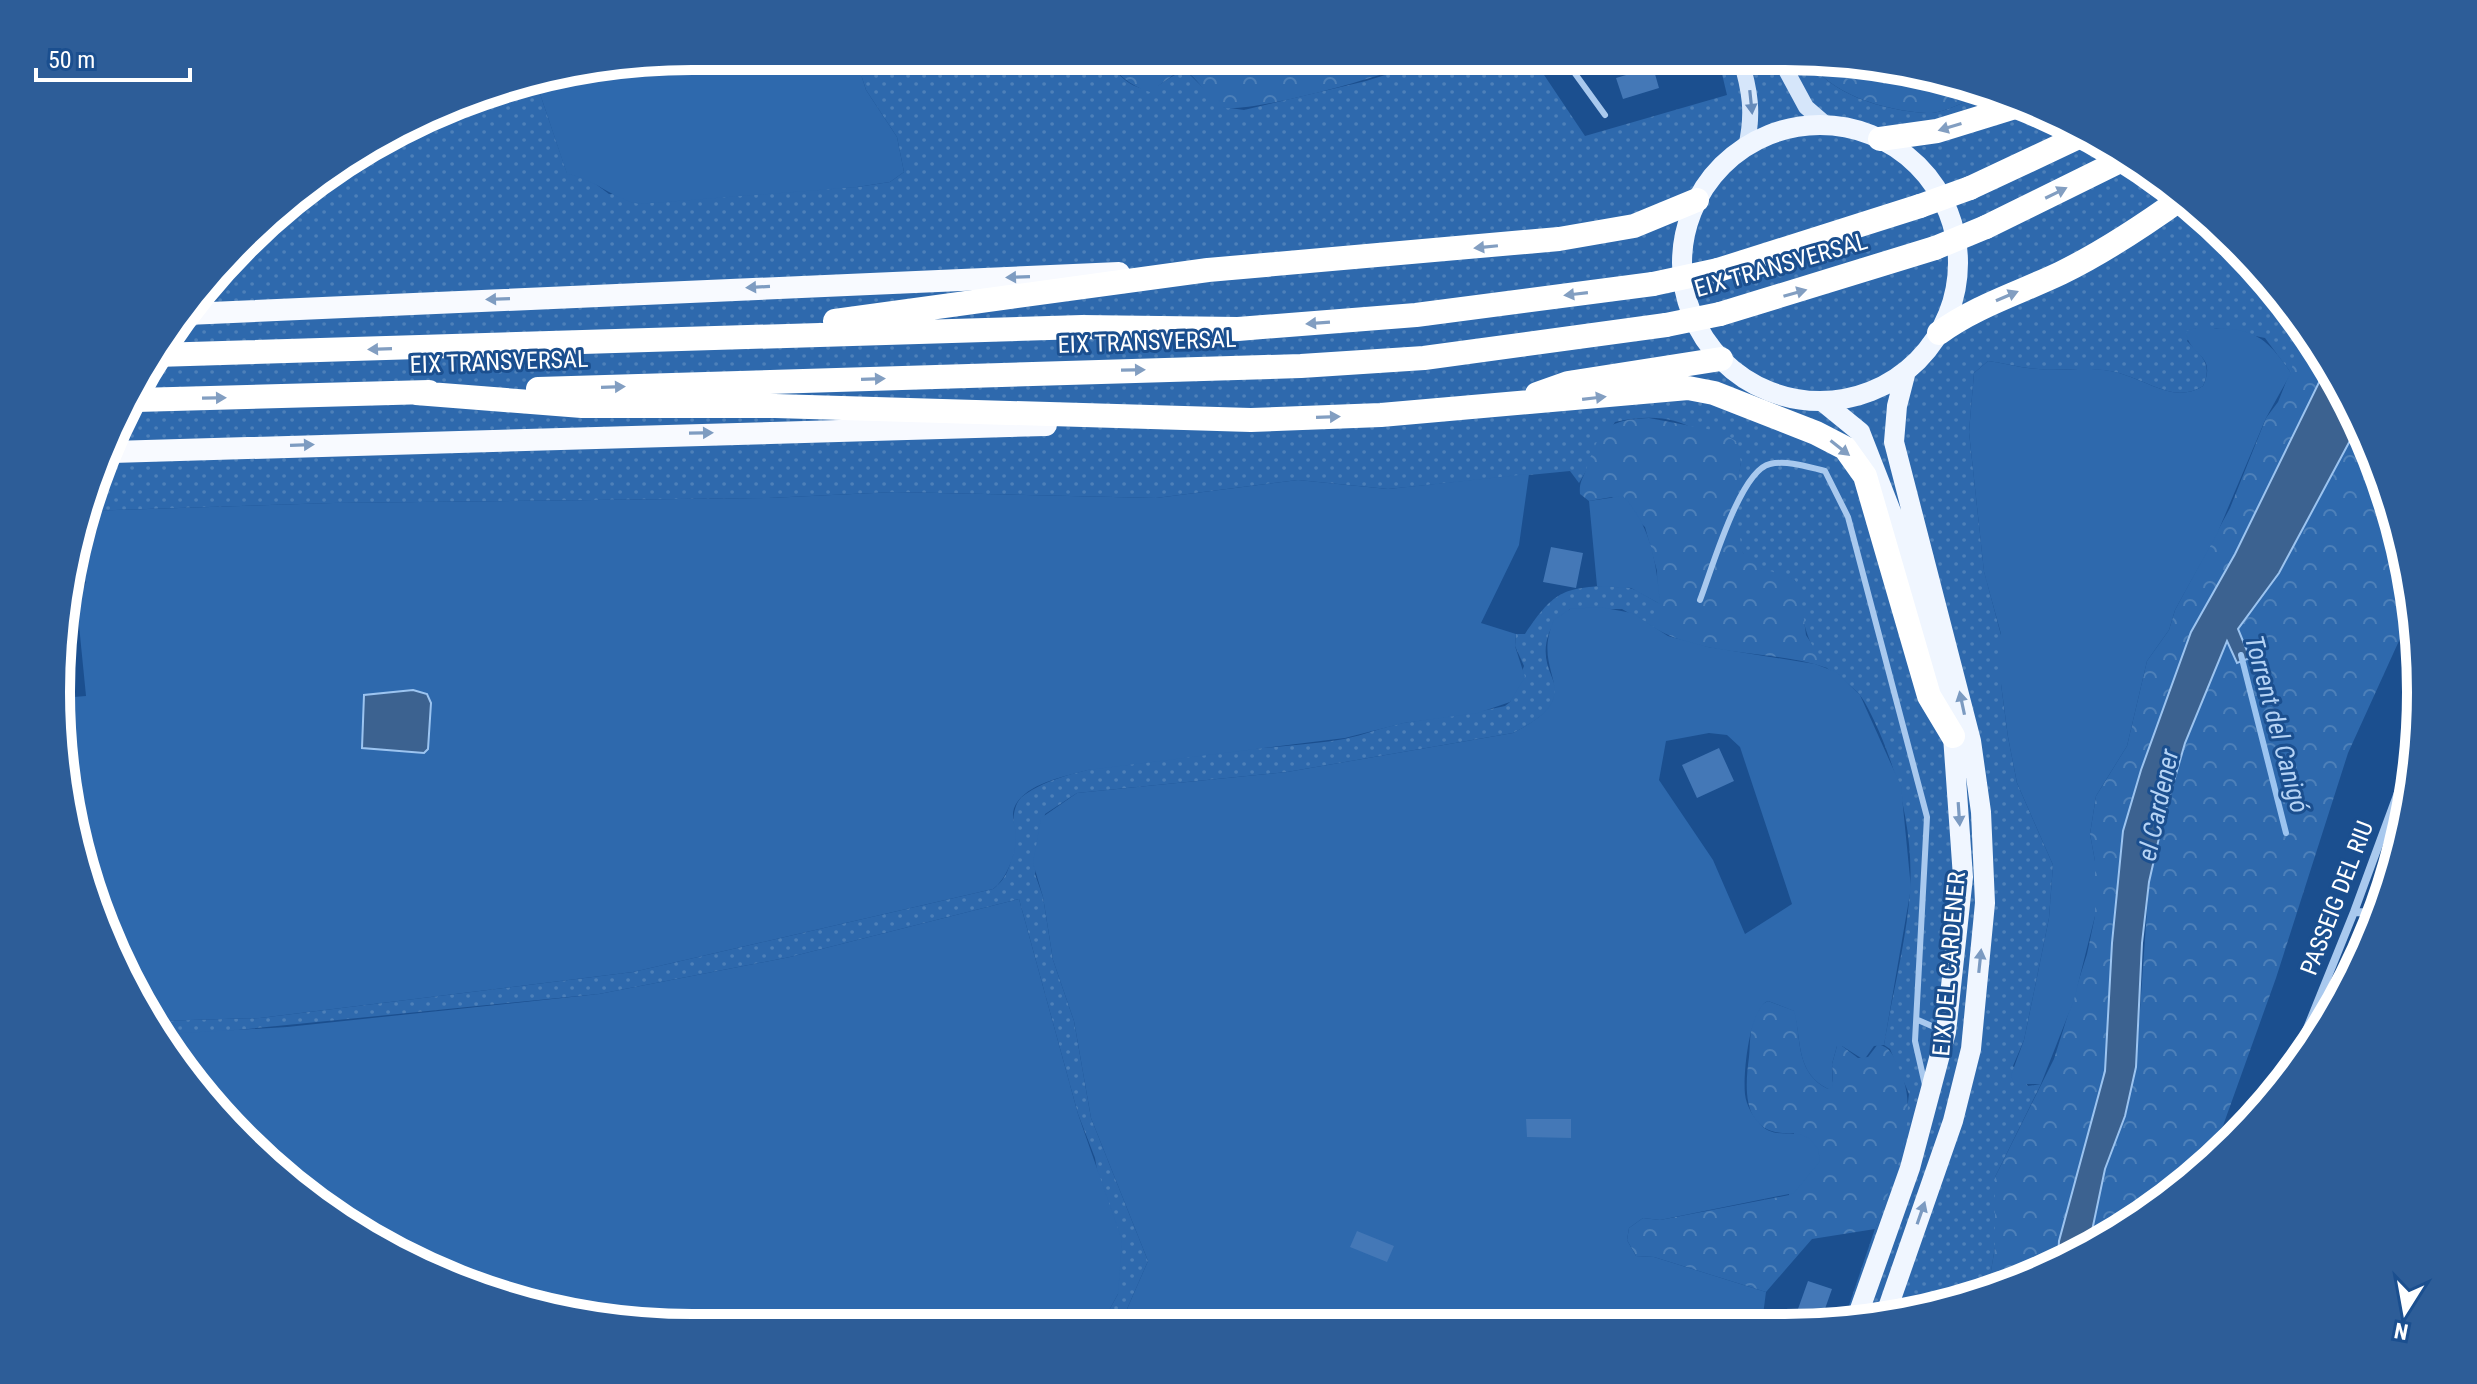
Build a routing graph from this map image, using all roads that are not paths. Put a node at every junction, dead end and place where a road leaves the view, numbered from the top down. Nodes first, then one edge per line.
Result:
1 (1573, 70) edge
2 (1585, 70) edge
3 (1744, 70) edge
4 (1786, 70) edge
5 (1575, 73) junction
6 (2004, 110) edge
7 (1605, 115) dead end
8 (1828, 126) junction
9 (1880, 139) junction
10 (2072, 140) edge
11 (1746, 147) junction
12 (2114, 164) edge
13 (1697, 200) junction
14 (2172, 205) edge
15 (1208, 270) junction
16 (199, 313) edge
17 (1939, 333) junction
18 (709, 339) junction
19 (170, 355) edge
20 (1721, 359) junction
21 (1906, 371) junction
22 (416, 393) junction
23 (143, 400) edge
24 (1822, 401) junction
25 (1516, 402) junction
26 (1251, 420) junction
27 (118, 452) edge
28 (1700, 600) dead end
29 (1953, 736) junction
30 (2399, 793) edge
31 (2354, 912) junction
32 (2366, 912) edge
33 (1918, 1020) junction
34 (1946, 1032) junction
35 (2305, 1033) edge
36 (1929, 1097) junction
37 (1881, 1250) junction
38 (1889, 1305) edge
39 (1871, 1308) edge
40 (1860, 1310) edge

1 - 5 lane
2 - 5 lane
3 -> 11 main road
4 - 8 main road
5 - 7 lane
6 -> 9 highway
8 - 9 main road
8 - 11 main road
9 - 17 main road
10 -> 18 highway, EIX TRANSVERSAL, bridge
11 - 13 main road
22 -> 12 highway, EIX TRANSVERSAL, bridge
13 -> 15 highway
13 - 20 main road
17 -> 14 highway
15 -> 16 highway
15 - 18 highway
17 - 21 main road
18 -> 19 highway, EIX TRANSVERSAL
20 - 24 main road
20 - 25 highway
21 - 24 main road
38 -> 21 main road, EIX DEL CARDENER
23 -> 22 highway, EIX TRANSVERSAL
22 - 26 highway
24 - 29 main road, EIX DEL CARDENER
26 -> 25 highway
25 -> 29 highway
27 -> 26 highway
28 - 33 lane
29 -> 34 main road, EIX DEL CARDENER
30 - 31 street, PASSEIG DEL RIU
31 - 32 street
31 - 35 street, PASSEIG DEL RIU
33 - 34 lane
33 - 36 lane
34 - 36 main road, EIX DEL CARDENER
36 - 37 main road, EIX DEL CARDENER
37 - 39 main road, EIX DEL CARDENER
37 - 40 main road, EIX DEL CARDENER

